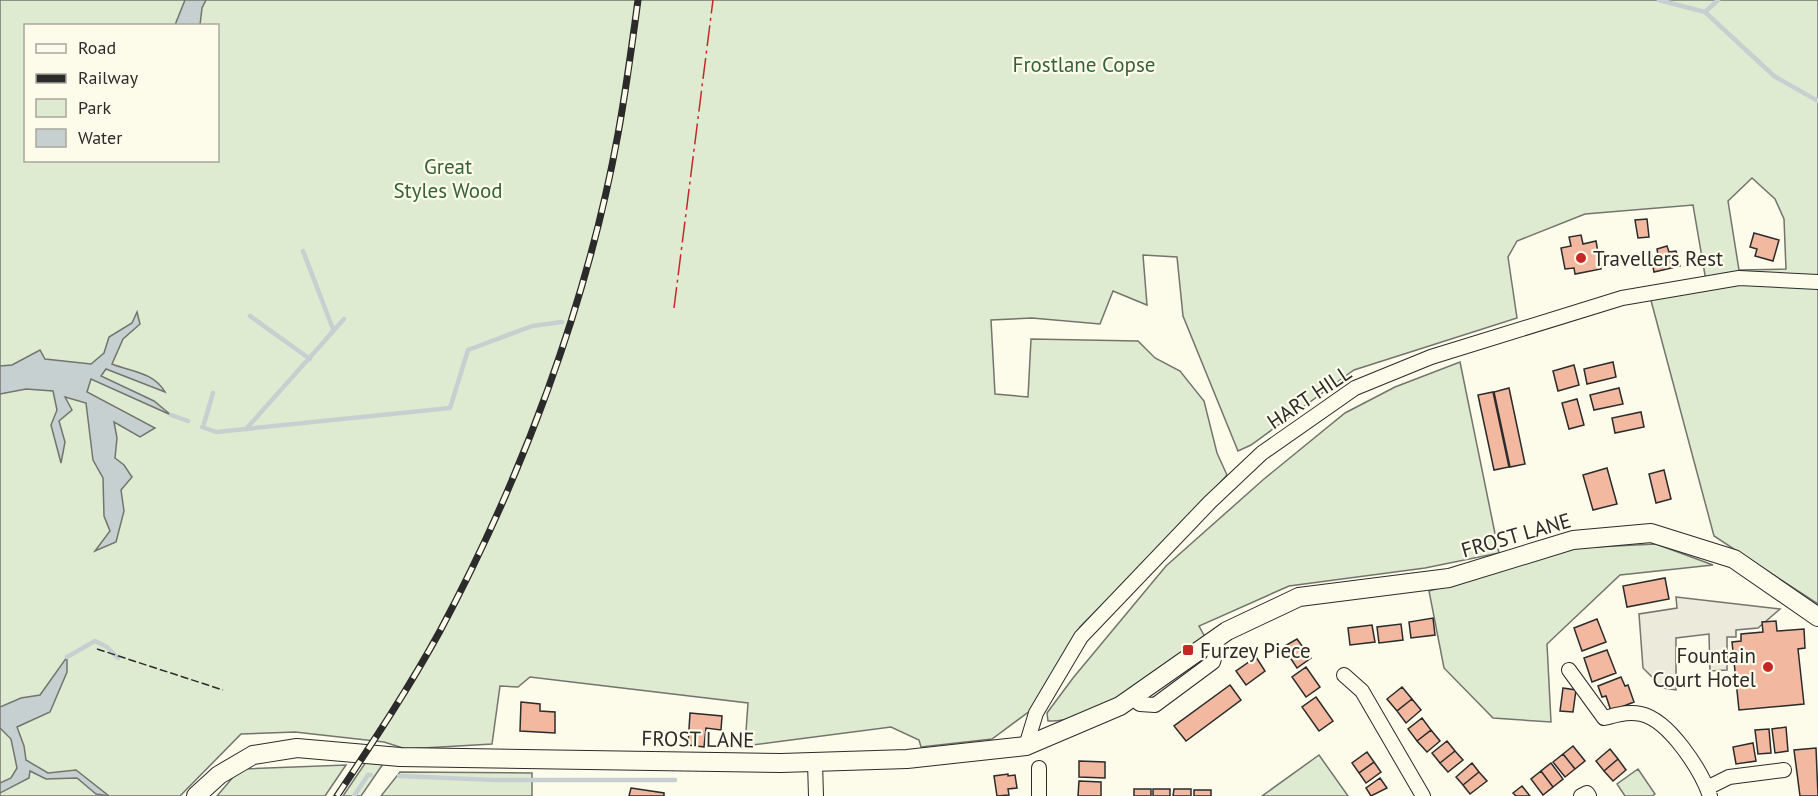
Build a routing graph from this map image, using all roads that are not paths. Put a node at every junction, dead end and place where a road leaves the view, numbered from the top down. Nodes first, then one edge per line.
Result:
1 (1818, 282) edge
2 (1818, 617) edge
3 (1569, 670) dead end
4 (1344, 675) dead end
5 (1026, 746) junction
6 (815, 762) junction
7 (1039, 768) dead end
8 (1784, 770) dead end
9 (1708, 792) edge
10 (196, 796) edge
11 (816, 796) edge
12 (1039, 796) edge
13 (1423, 796) edge
14 (1581, 796) edge
15 (1589, 796) edge

1 - 5 street, HART HILL
2 - 5 street, FROST LANE
3 - 9 street
4 - 13 street
5 - 6 street, FROST LANE
6 - 10 street, FROST LANE
6 - 11 street
7 - 12 street
8 - 9 street
14 - 15 street

